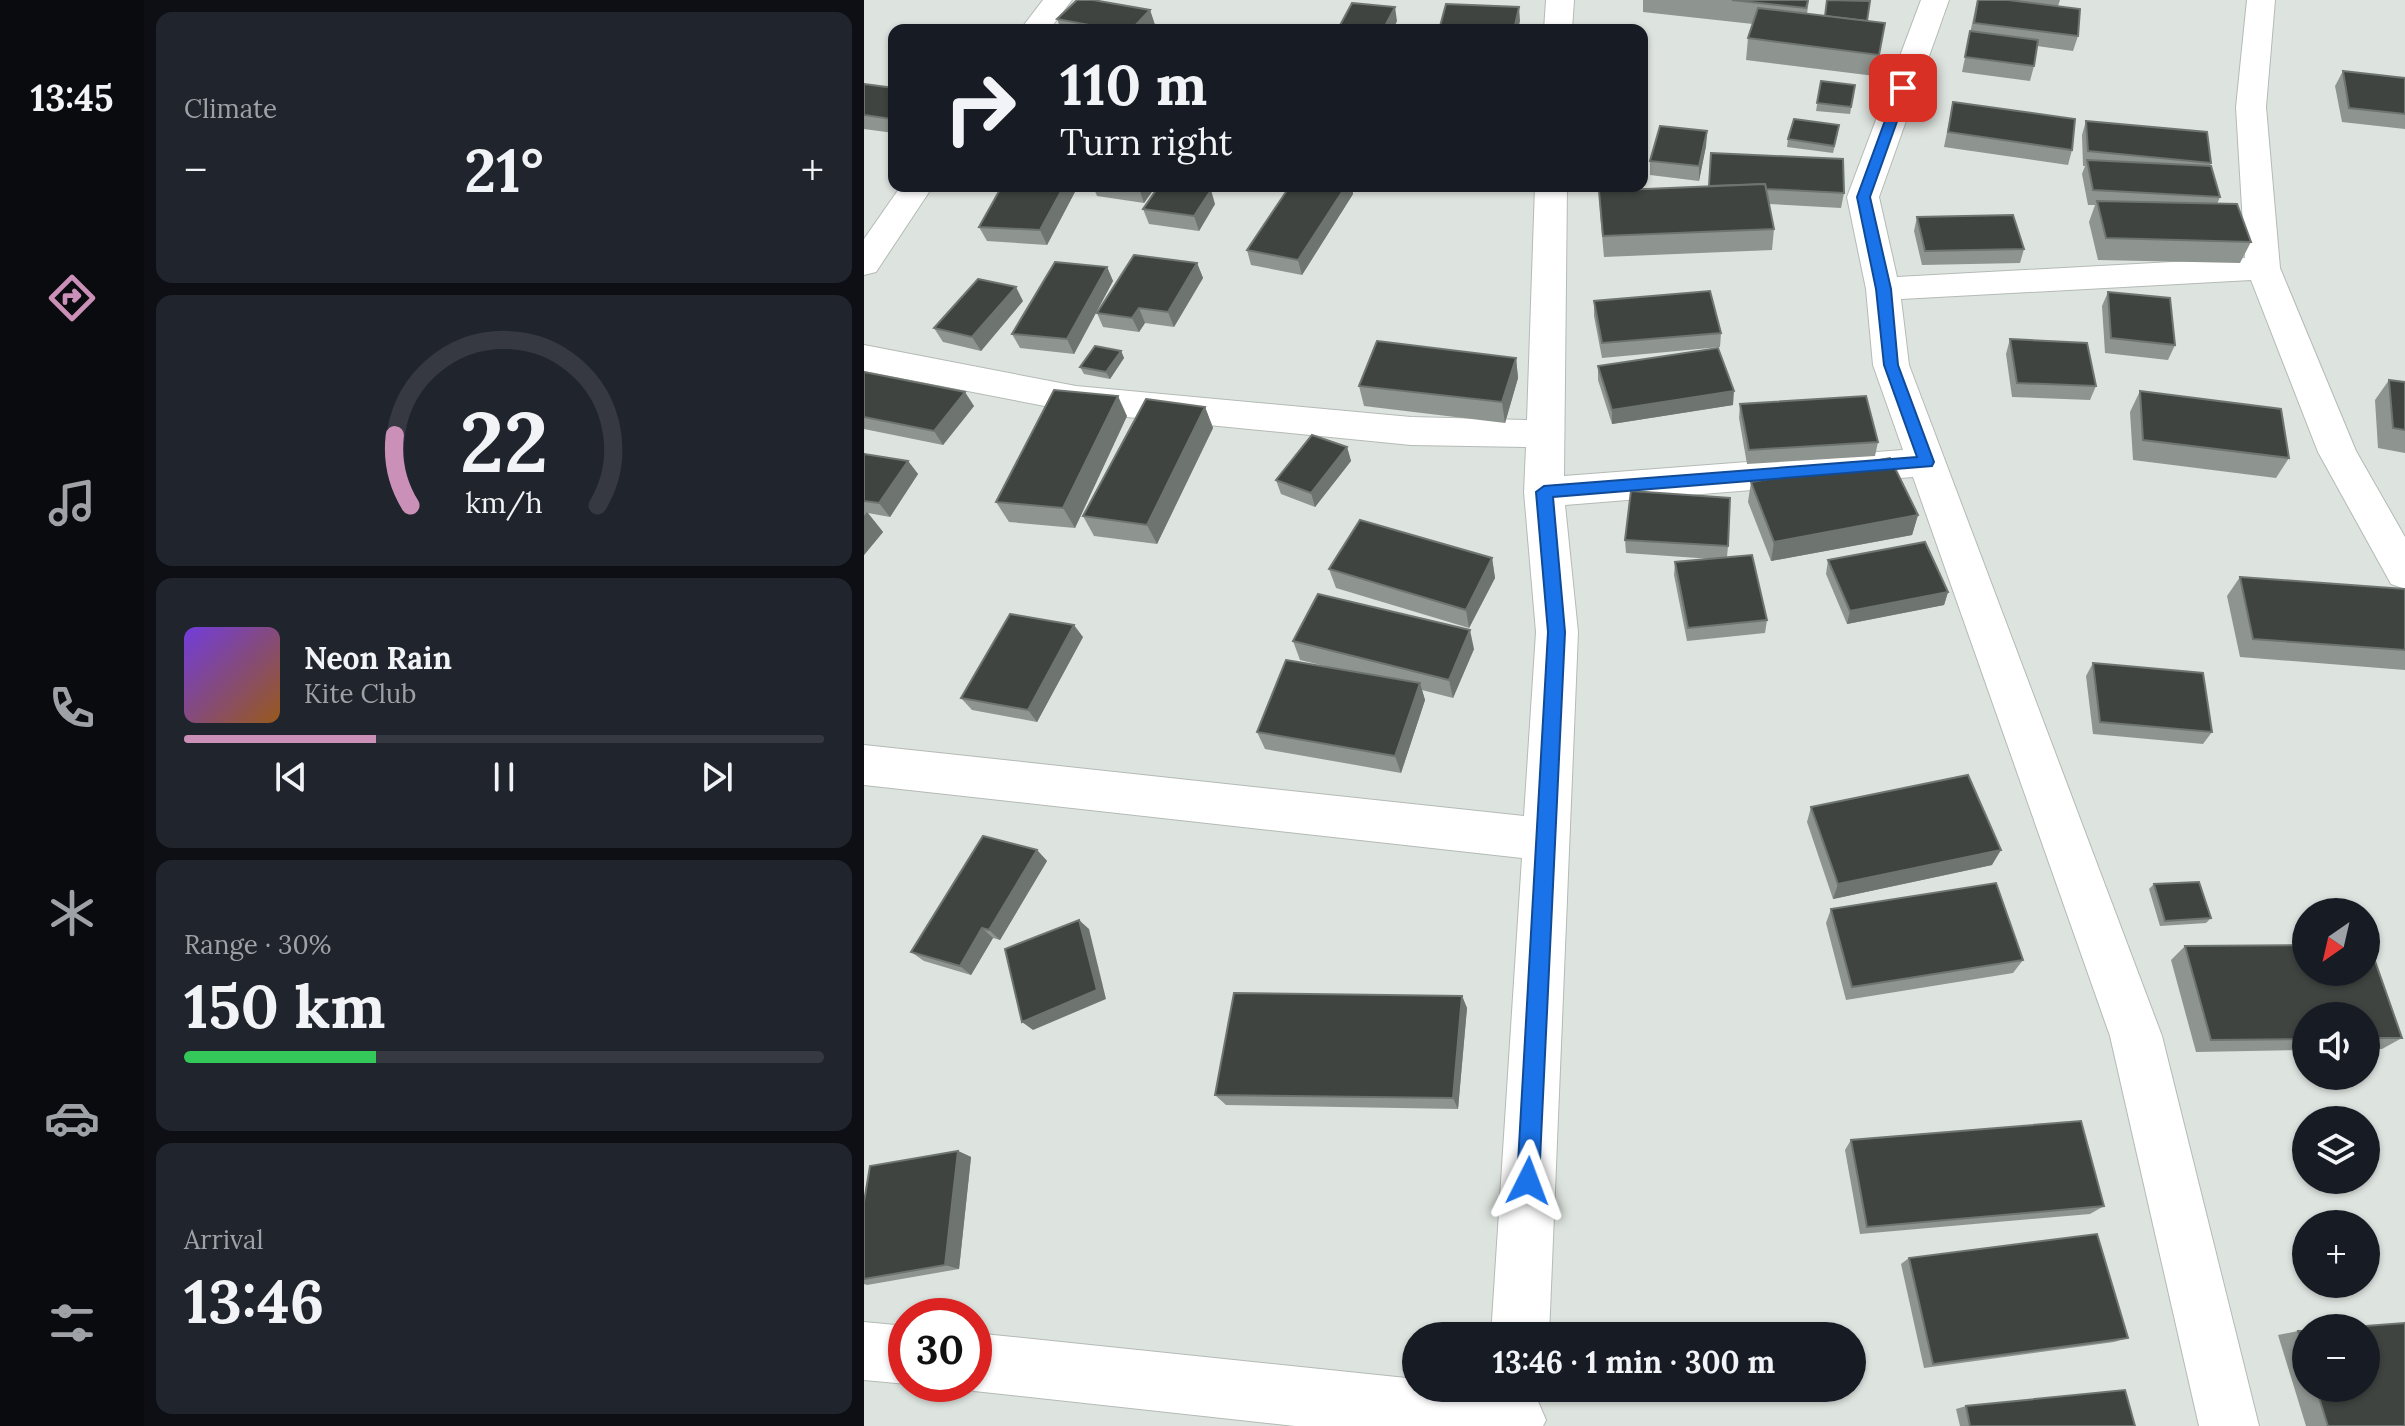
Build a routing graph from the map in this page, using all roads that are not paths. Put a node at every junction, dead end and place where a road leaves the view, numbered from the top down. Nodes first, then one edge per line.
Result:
1 (1058, 0) edge
2 (1560, 0) edge
3 (1935, 0) edge
4 (2261, 0) edge
5 (1039, 24) edge
6 (1558, 24) edge
7 (913, 192) edge
8 (1539, 192) edge
9 (864, 264) edge
10 (2263, 268) junction
11 (1883, 289) junction
12 (864, 358) edge
13 (1544, 434) junction
14 (1926, 462) junction
15 (1544, 492) junction
16 (2405, 573) edge
17 (864, 765) edge
18 (1545, 839) junction
19 (1521, 1322) edge
20 (864, 1351) edge
21 (888, 1353) edge
22 (992, 1364) edge
23 (1517, 1411) edge
24 (2229, 1426) edge

1 - 5 street
2 - 6 street
3 - 11 street
4 - 10 street
7 - 9 street
8 - 13 street
10 - 11 street
10 - 16 street
11 - 14 street
12 - 13 street
13 - 15 street
14 - 15 street
14 - 24 street
15 - 18 street
17 - 18 street
18 - 19 street
20 - 21 street
22 - 23 street

